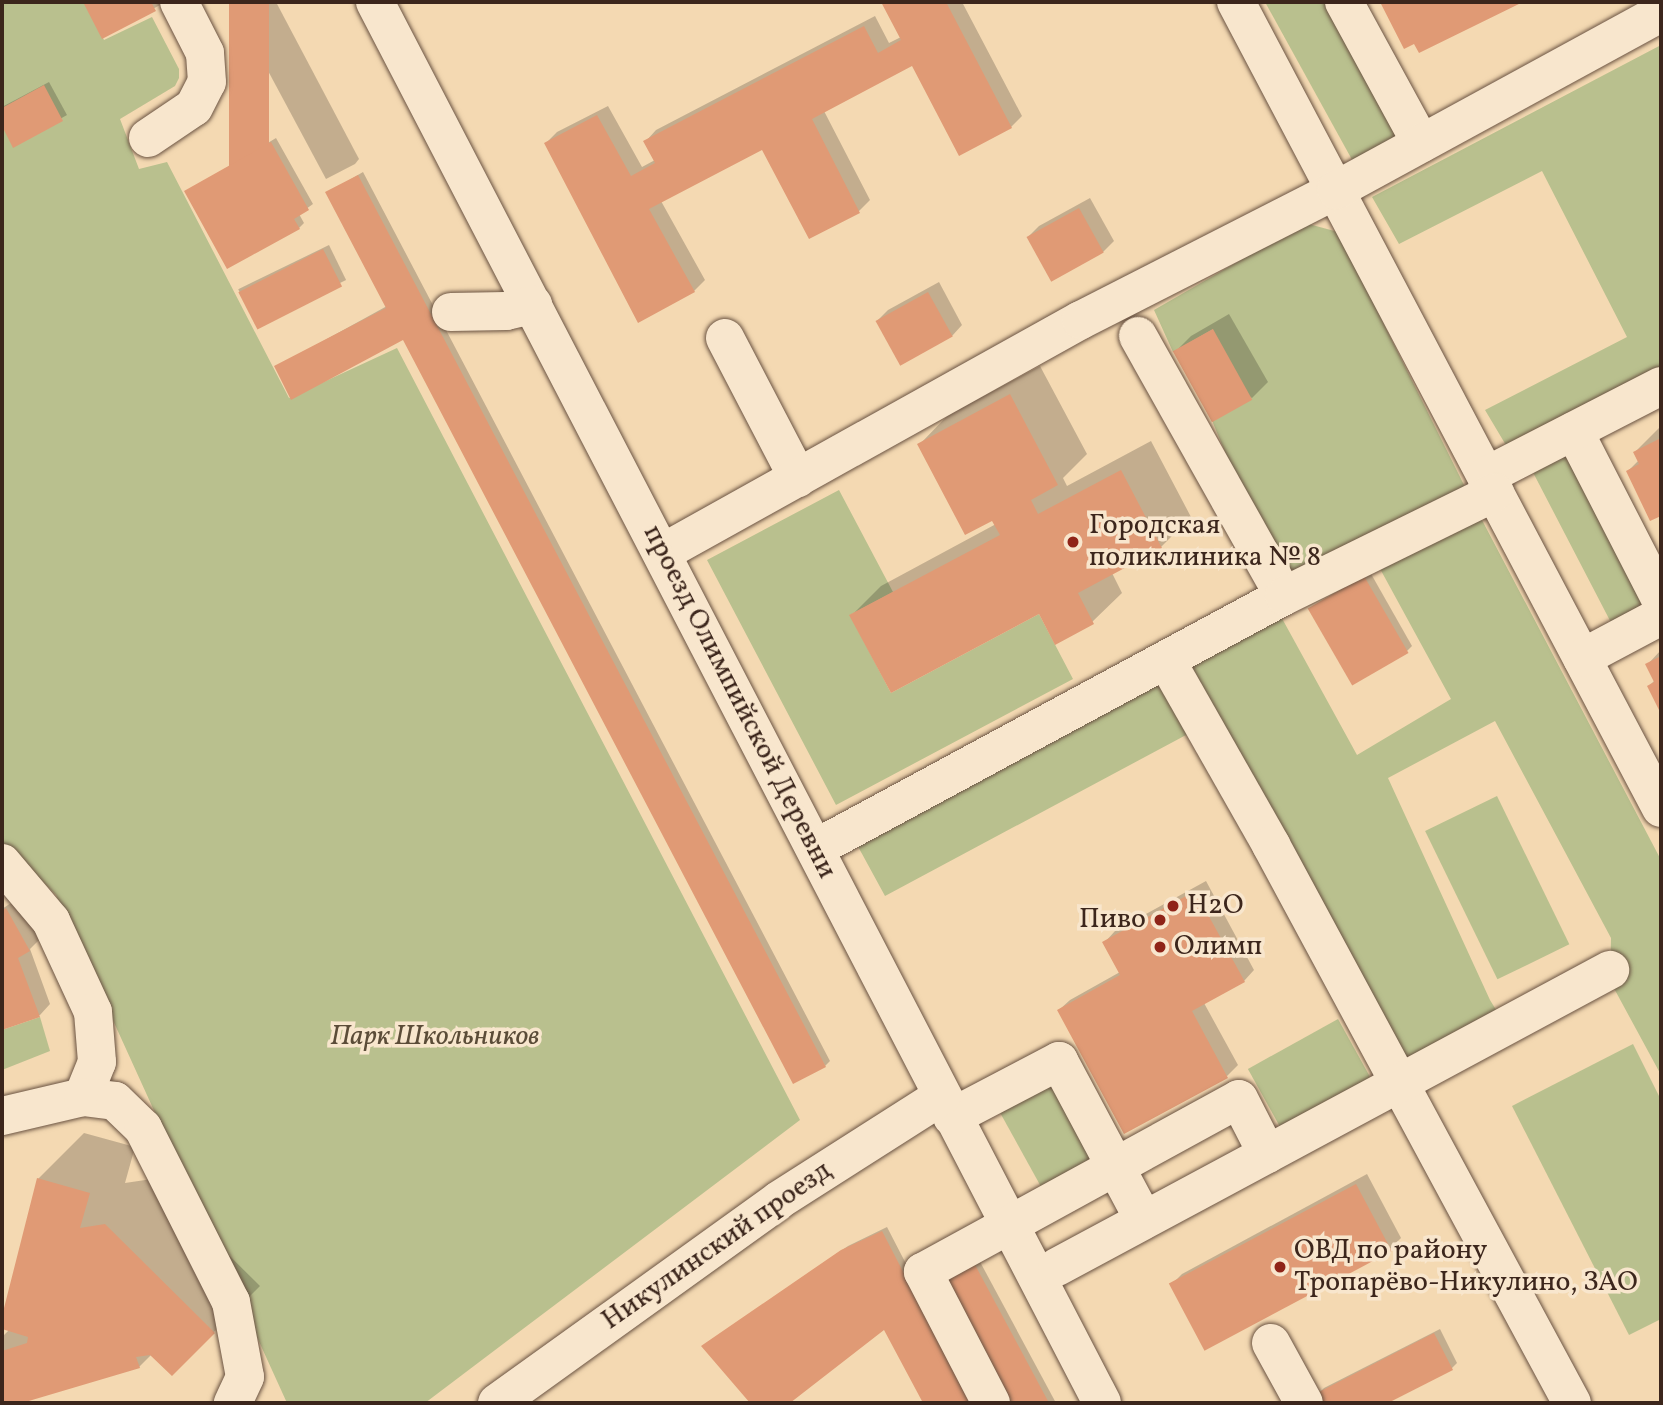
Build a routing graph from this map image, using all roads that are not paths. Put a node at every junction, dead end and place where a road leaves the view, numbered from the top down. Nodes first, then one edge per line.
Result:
1 (179, 2) edge
2 (375, 2) edge
3 (1344, 2) edge
4 (1248, 6) edge
5 (1661, 13) edge
6 (148, 138) dead end
7 (1421, 143) junction
8 (1336, 190) junction
9 (533, 305) junction
10 (451, 312) dead end
11 (1138, 336) dead end
12 (725, 338) dead end
13 (1661, 386) edge
14 (1574, 431) junction
15 (798, 478) junction
16 (1491, 484) junction
17 (662, 553) junction
18 (1284, 596) junction
19 (1661, 600) edge
20 (1661, 616) edge
21 (1582, 658) junction
22 (1166, 660) junction
23 (1661, 808) edge
24 (831, 840) dead end
25 (2, 863) edge
26 (1610, 970) dead end
27 (1397, 1084) junction
28 (83, 1097) junction
29 (947, 1107) junction
30 (2, 1116) edge
31 (1267, 1154) junction
32 (1116, 1167) junction
33 (1144, 1220) junction
34 (1007, 1227) junction
35 (1057, 1268) dead end
36 (1271, 1343) dead end
37 (233, 1403) edge
38 (497, 1403) edge
39 (991, 1403) edge
40 (1101, 1403) edge
41 (1304, 1403) edge
42 (1572, 1403) edge

1 - 6 street
2 - 9 street, проезд Олимпийской Деревни
3 - 7 street
4 - 8 street
5 - 7 street
7 - 8 street
8 - 15 street
8 - 16 street
9 - 10 street
9 - 17 street, проезд Олимпийской Деревни
11 - 18 street
12 - 15 street
13 - 14 street
14 - 16 street
14 - 19 street
15 - 17 street
16 - 18 street
16 - 21 street
17 - 29 street, проезд Олимпийской Деревни
18 - 22 street
20 - 21 street
21 - 23 street
22 - 24 street
22 - 27 street
25 - 28 street
26 - 27 street
27 - 31 street
27 - 42 street
28 - 30 street
28 - 37 street
29 - 32 street, Никулинский проезд
29 - 34 street, проезд Олимпийской Деревни
29 - 38 street, Никулинский проезд
31 - 32 street
31 - 33 street
32 - 33 street
32 - 34 street
33 - 35 street
34 - 39 street
34 - 40 street, проезд Олимпийской Деревни
36 - 41 street

